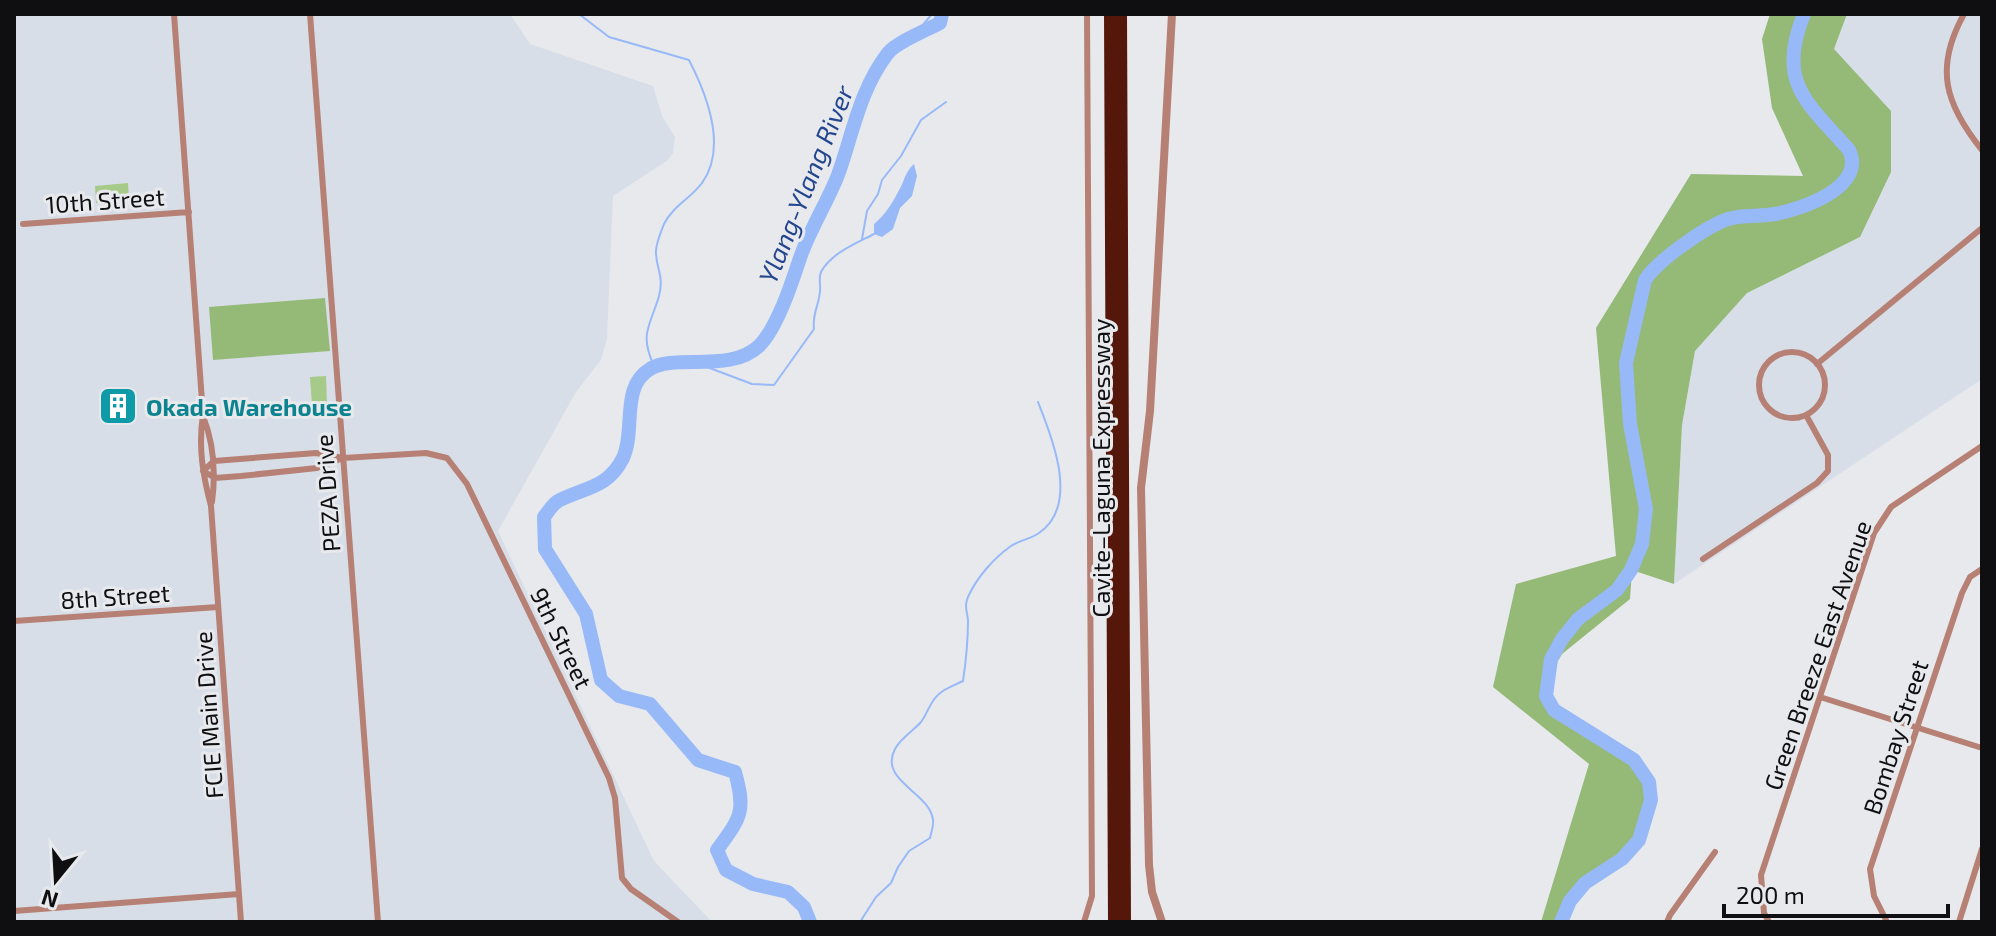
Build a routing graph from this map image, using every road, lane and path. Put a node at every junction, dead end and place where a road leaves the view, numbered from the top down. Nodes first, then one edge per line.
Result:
1 (174, 14) edge
2 (310, 14) edge
3 (1087, 14) edge
4 (1110, 14) edge
5 (1121, 14) edge
6 (1172, 14) edge
7 (1964, 14) edge
8 (1982, 150) edge
9 (189, 212) junction
10 (23, 224) dead end
11 (1982, 228) edge
12 (1817, 364) junction
13 (203, 415) junction
14 (1806, 415) junction
15 (1982, 446) edge
16 (343, 458) junction
17 (214, 461) junction
18 (203, 471) junction
19 (215, 478) junction
20 (211, 506) junction
21 (1703, 559) dead end
22 (1982, 569) edge
23 (218, 607) junction
24 (14, 621) edge
25 (1820, 697) junction
26 (1916, 726) junction
27 (1982, 748) edge
28 (1982, 849) edge
29 (1715, 852) dead end
30 (239, 894) junction
31 (14, 911) edge
32 (241, 922) edge
33 (378, 922) edge
34 (678, 922) edge
35 (1084, 922) edge
36 (1114, 922) edge
37 (1125, 922) edge
38 (1162, 922) edge
39 (1667, 922) edge
40 (1769, 922) edge
41 (1887, 922) edge
42 (1959, 922) edge

1 - 9 street, FCIE Main Drive
2 - 16 street, PEZA Drive
3 - 35 street
4 - 36 highway, Cavite–Laguna Expressway
5 - 37 highway, Cavite–Laguna Expressway
6 - 38 street
7 - 8 street
9 - 10 street, 10th Street
9 - 13 street, FCIE Main Drive
11 - 12 street
12 - 14 street
12 - 14 street
13 - 17 street, FCIE Main Drive
13 - 18 street, FCIE Main Drive
14 - 21 street
15 - 25 street, Green Breeze East Avenue
16 - 17 street, 9th Street
16 - 19 street, 9th Street
16 - 33 street, PEZA Drive
16 - 34 street, 9th Street
17 - 18 street
17 - 19 street, FCIE Main Drive
18 - 19 street
18 - 20 street, FCIE Main Drive
19 - 20 street, FCIE Main Drive
20 - 23 street, FCIE Main Drive
22 - 26 street, Bombay Street
23 - 24 street, 8th Street
23 - 30 street, FCIE Main Drive
25 - 26 street
25 - 40 street, Green Breeze East Avenue
26 - 27 street
26 - 41 street, Bombay Street
28 - 42 street
29 - 39 street
30 - 31 street
30 - 32 street, FCIE Main Drive

